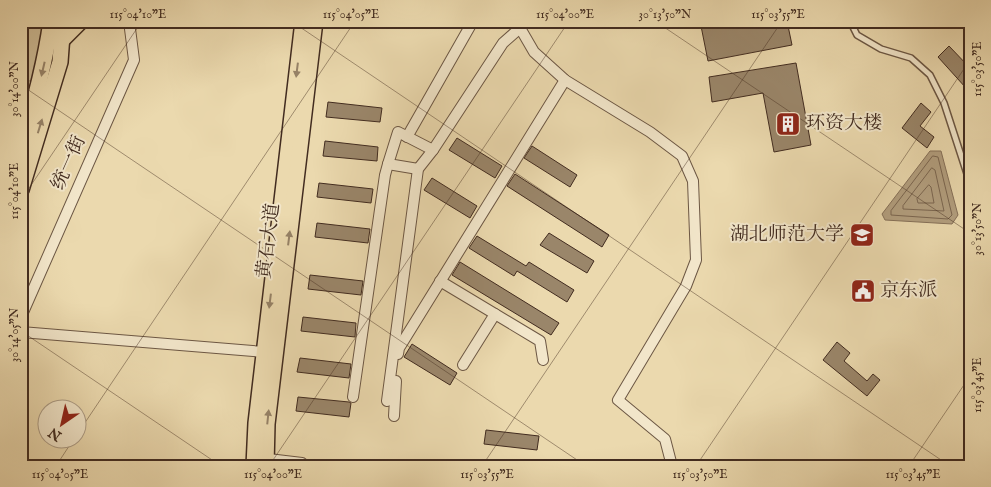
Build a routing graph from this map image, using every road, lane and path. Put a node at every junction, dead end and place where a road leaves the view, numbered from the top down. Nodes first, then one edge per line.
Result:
1 (51, 21) edge
2 (63, 21) edge
3 (81, 21) edge
4 (129, 21) edge
5 (296, 21) edge
6 (303, 21) edge
7 (315, 21) edge
8 (325, 21) edge
9 (473, 21) edge
10 (850, 21) edge
11 (518, 25) edge
12 (62, 40) junction
13 (307, 42) junction
14 (565, 80) junction
15 (407, 137) junction
16 (21, 146) edge
17 (433, 150) junction
18 (388, 164) junction
19 (418, 169) junction
20 (970, 183) edge
21 (21, 190) edge
22 (440, 281) junction
23 (495, 314) junction
24 (21, 317) edge
25 (21, 332) edge
26 (264, 352) junction
27 (543, 360) dead end
28 (463, 365) dead end
29 (354, 397) dead end
30 (387, 401) dead end
31 (394, 416) dead end
32 (260, 462) edge
33 (305, 466) edge
34 (672, 466) edge

1 -> 16 main road
2 - 12 main road
3 - 12 main road
4 - 24 street, 统一街
5 - 13 main road
6 - 13 main road, 黄石大道
7 - 13 main road, 黄石大道
8 - 13 main road
9 - 15 street
10 - 20 lane
11 - 14 street
11 - 17 street
21 -> 12 main road
13 -> 26 main road, 黄石大道
32 -> 13 main road, 黄石大道
14 - 22 street
14 - 34 street
15 - 17 street
15 - 18 street
17 - 19 street
18 - 19 street
18 - 29 street
19 - 30 street
22 - 23 street
22 - 31 street
23 - 27 street
23 - 28 street
25 - 26 street
26 - 32 main road, 黄石大道
32 - 33 street

